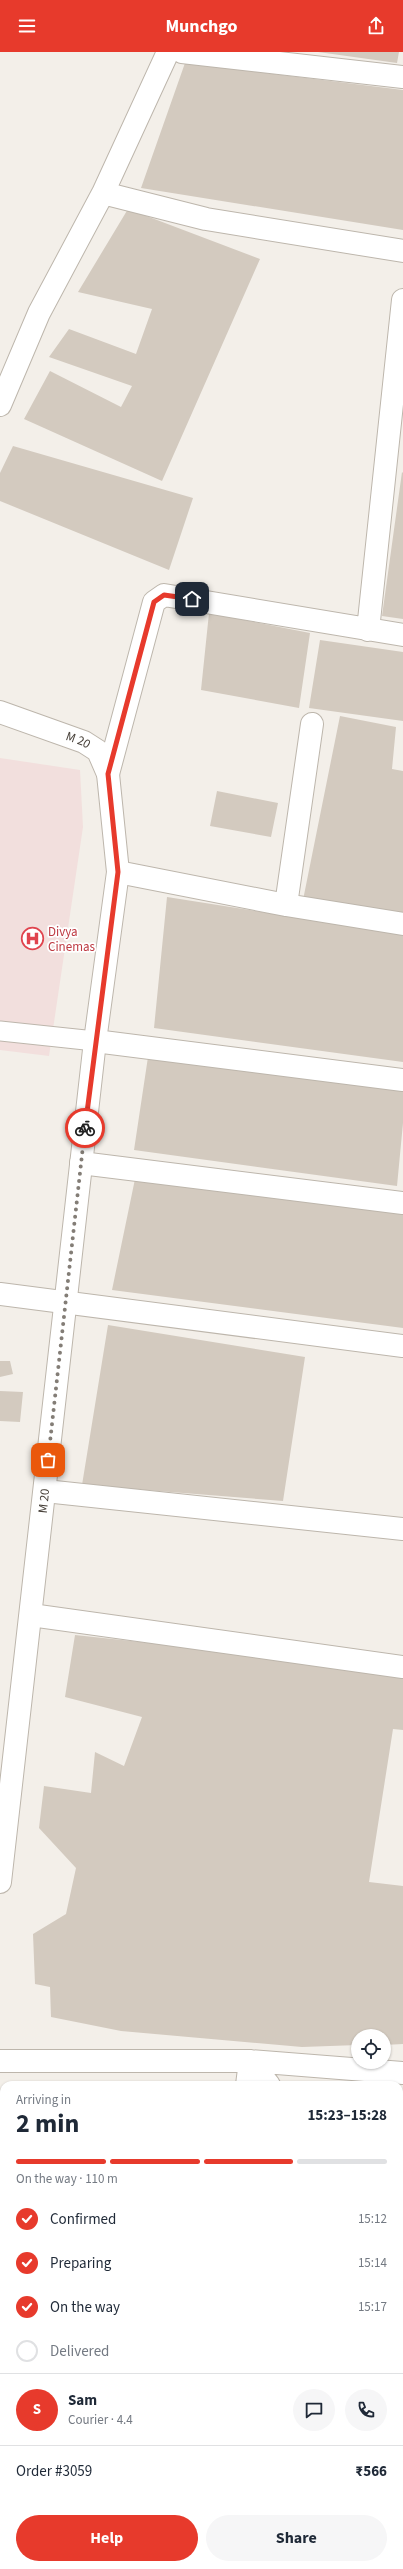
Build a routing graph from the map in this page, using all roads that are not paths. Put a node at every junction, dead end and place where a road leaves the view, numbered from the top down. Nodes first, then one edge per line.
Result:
1 (168, 52) edge
2 (182, 52) edge
3 (403, 77) edge
4 (103, 193) junction
5 (403, 251) edge
6 (403, 300) edge
7 (0, 405) edge
8 (368, 630) junction
9 (403, 635) edge
10 (0, 712) edge
11 (312, 724) dead end
12 (108, 774) junction
13 (118, 872) junction
14 (286, 905) junction
15 (403, 924) edge
16 (0, 1031) edge
17 (95, 1041) junction
18 (403, 1080) edge
19 (81, 1163) junction
20 (402, 1198) edge
21 (0, 1294) edge
22 (66, 1304) junction
23 (403, 1346) edge
24 (45, 1491) junction
25 (403, 1529) edge
26 (31, 1615) junction
27 (403, 1667) edge
28 (0, 1882) edge
29 (0, 2060) edge
30 (250, 2061) junction
31 (403, 2073) edge
32 (248, 2081) edge
33 (266, 2081) edge

1 - 4 street
2 - 3 street
4 - 5 street
4 - 7 street
6 - 8 street
8 - 9 street
8 - 12 street
10 - 12 street, M 20
11 - 14 street
12 - 13 street, M 20
13 - 14 street
13 - 17 street, M 20
14 - 15 street
16 - 17 lane
17 - 18 street
17 - 19 street, M 20
19 - 20 street
19 - 22 street, M 20
21 - 22 street
22 - 23 street
22 - 24 street, M 20
24 - 25 street
24 - 26 street, M 20
26 - 27 street
26 - 28 street, M 20
29 - 30 street
30 - 31 street
30 - 32 street
30 - 33 street

